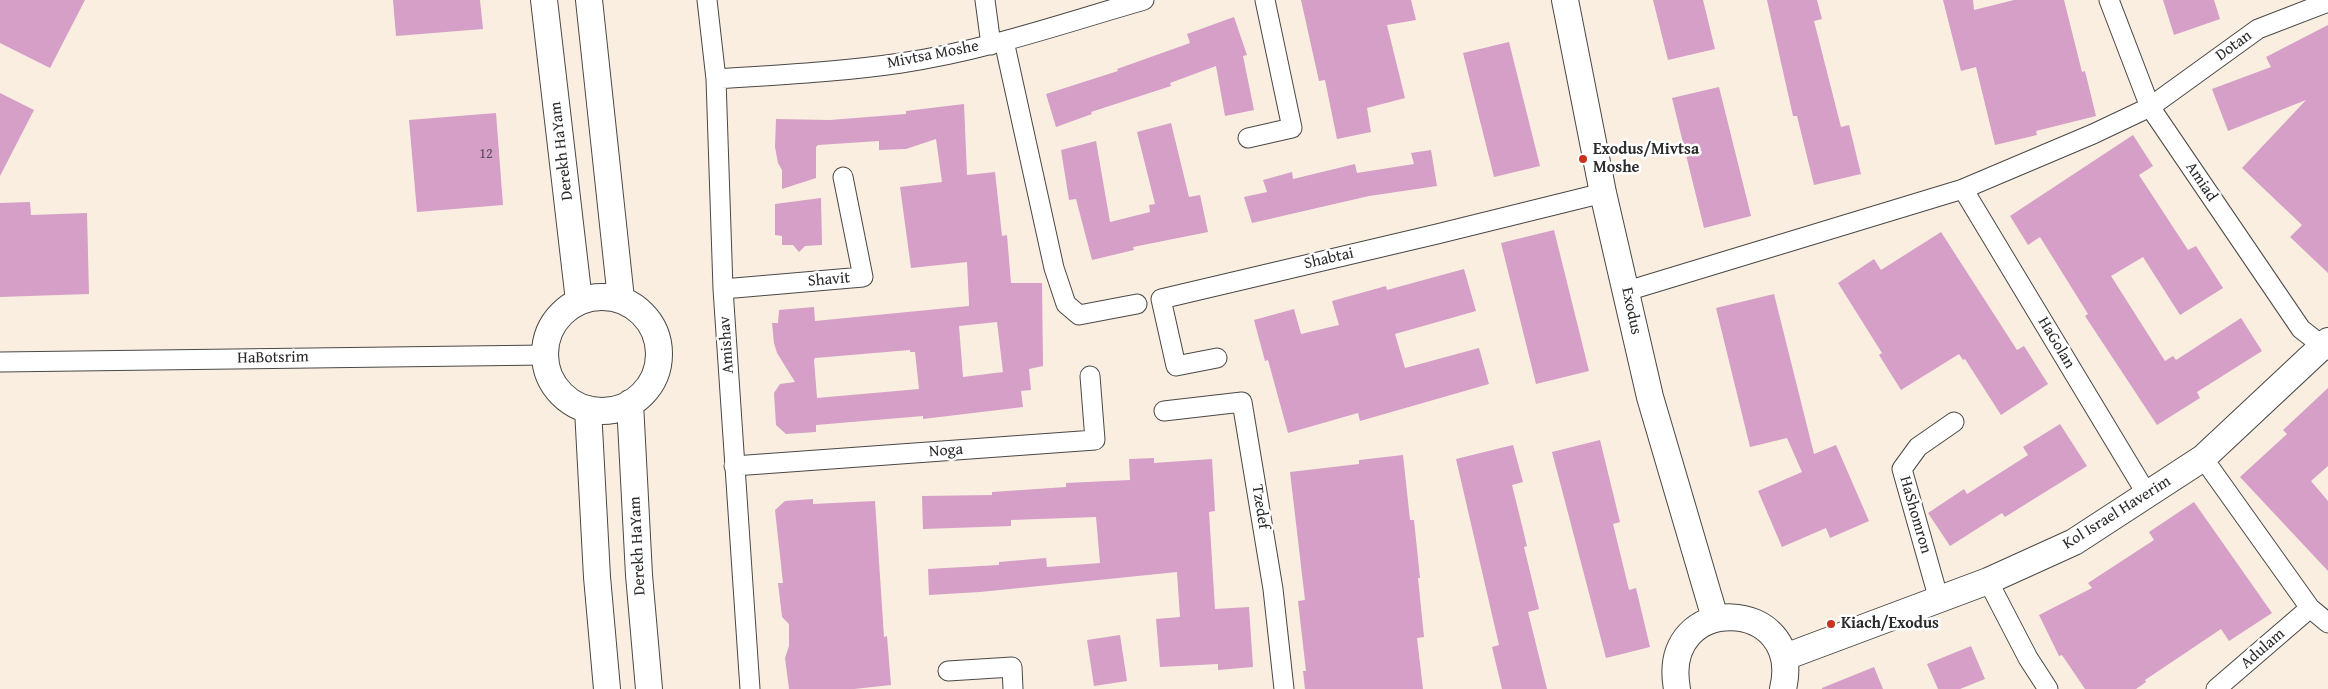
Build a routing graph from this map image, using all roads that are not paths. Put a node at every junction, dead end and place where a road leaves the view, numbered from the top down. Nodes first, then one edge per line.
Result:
1 (544, 0) edge
2 (589, 0) edge
3 (707, 0) edge
4 (985, 0) edge
5 (1144, 0) edge
6 (1265, 0) edge
7 (1565, 0) edge
8 (2109, 0) edge
9 (2328, 2) edge
10 (998, 43) junction
11 (716, 79) junction
12 (2150, 107) junction
13 (1248, 138) dead end
14 (843, 177) dead end
15 (1963, 189) junction
16 (1603, 192) junction
17 (723, 290) junction
18 (1627, 291) junction
19 (621, 299) junction
20 (579, 301) junction
21 (1138, 304) dead end
22 (2327, 345) edge
23 (545, 355) junction
24 (1217, 358) dead end
25 (0, 362) edge
26 (1090, 376) dead end
27 (630, 403) junction
28 (588, 409) junction
29 (1164, 411) dead end
30 (1954, 422) dead end
31 (2203, 458) junction
32 (734, 466) junction
33 (2148, 496) junction
34 (1988, 581) junction
35 (1939, 600) junction
36 (2310, 608) junction
37 (1715, 618) junction
38 (2328, 623) edge
39 (1784, 657) junction
40 (948, 671) dead end
41 (607, 689) edge
42 (649, 689) edge
43 (750, 689) edge
44 (1013, 689) edge
45 (1284, 689) edge
46 (1677, 689) edge
47 (1783, 689) edge
48 (2048, 689) edge
49 (2216, 689) edge

1 - 20 street, Derekh HaYam
2 - 19 street
3 - 11 street, Amishav
4 - 10 street
5 - 10 street, Mivtsa Moshe
6 - 13 street
7 - 16 street, Exodus
8 - 12 street, Amiad
9 - 12 street, Dotan
10 - 11 street, Mivtsa Moshe
10 - 21 street
11 - 17 street, Amishav
12 - 15 street
12 - 22 street, Amiad
14 - 17 street, Shavit
15 - 18 street
15 - 33 street, HaGolan
16 - 18 street, Exodus
16 - 24 street, Shabtai
17 - 32 street, Amishav
18 - 37 street, Exodus
19 - 20 street
19 - 27 street
20 - 23 street
22 - 31 street, Kol Israel Haverim
23 - 25 street, HaBotsrim
23 - 28 street
26 - 32 street, Noga
27 - 28 street
27 - 42 street, Derekh HaYam
28 - 41 street
29 - 45 street, Tzedef
30 - 35 street, HaShomron
31 - 33 street, Kol Israel Haverim
31 - 36 street
32 - 43 street, Amishav
33 - 34 street, Kol Israel Haverim
34 - 35 street, Kol Israel Haverim
34 - 48 street
35 - 39 street, Kol Israel Haverim
36 - 38 street
36 - 49 street, Adulam
37 - 39 street
37 - 46 street
39 - 47 street
40 - 44 street

